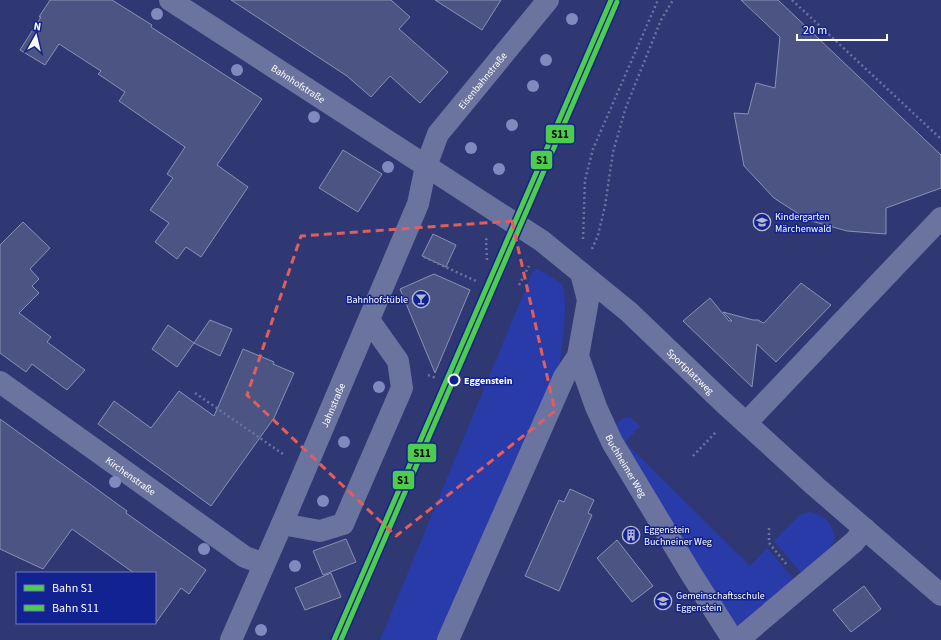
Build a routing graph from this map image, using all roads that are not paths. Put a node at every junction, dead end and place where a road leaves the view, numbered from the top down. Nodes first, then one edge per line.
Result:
1 (170, 0) edge
2 (548, 0) edge
3 (426, 166) junction
4 (941, 218) edge
5 (581, 273) junction
6 (369, 320) junction
7 (578, 356) junction
8 (0, 382) edge
9 (746, 423) junction
10 (282, 524) junction
11 (865, 529) junction
12 (264, 564) junction
13 (941, 594) edge
14 (231, 640) edge
15 (448, 640) edge
16 (734, 640) edge
17 (738, 640) edge

1 - 3 street, Bahnhofstraße
2 - 3 street, Eisenbahnstraße
3 - 5 street, Sportplatzweg
3 - 6 street, Jahnstraße
4 - 9 street
5 - 7 street, Buchheimer Weg
5 - 9 street, Sportplatzweg
6 - 10 street, Jahnstraße
6 - 10 street
7 - 15 street
7 - 16 street, Buchheimer Weg
8 - 12 street, Kirchenstraße
9 - 11 street, Sportplatzweg
10 - 12 street, Jahnstraße
11 - 13 street, Sportplatzweg
11 - 17 street
12 - 14 street, Jahnstraße

